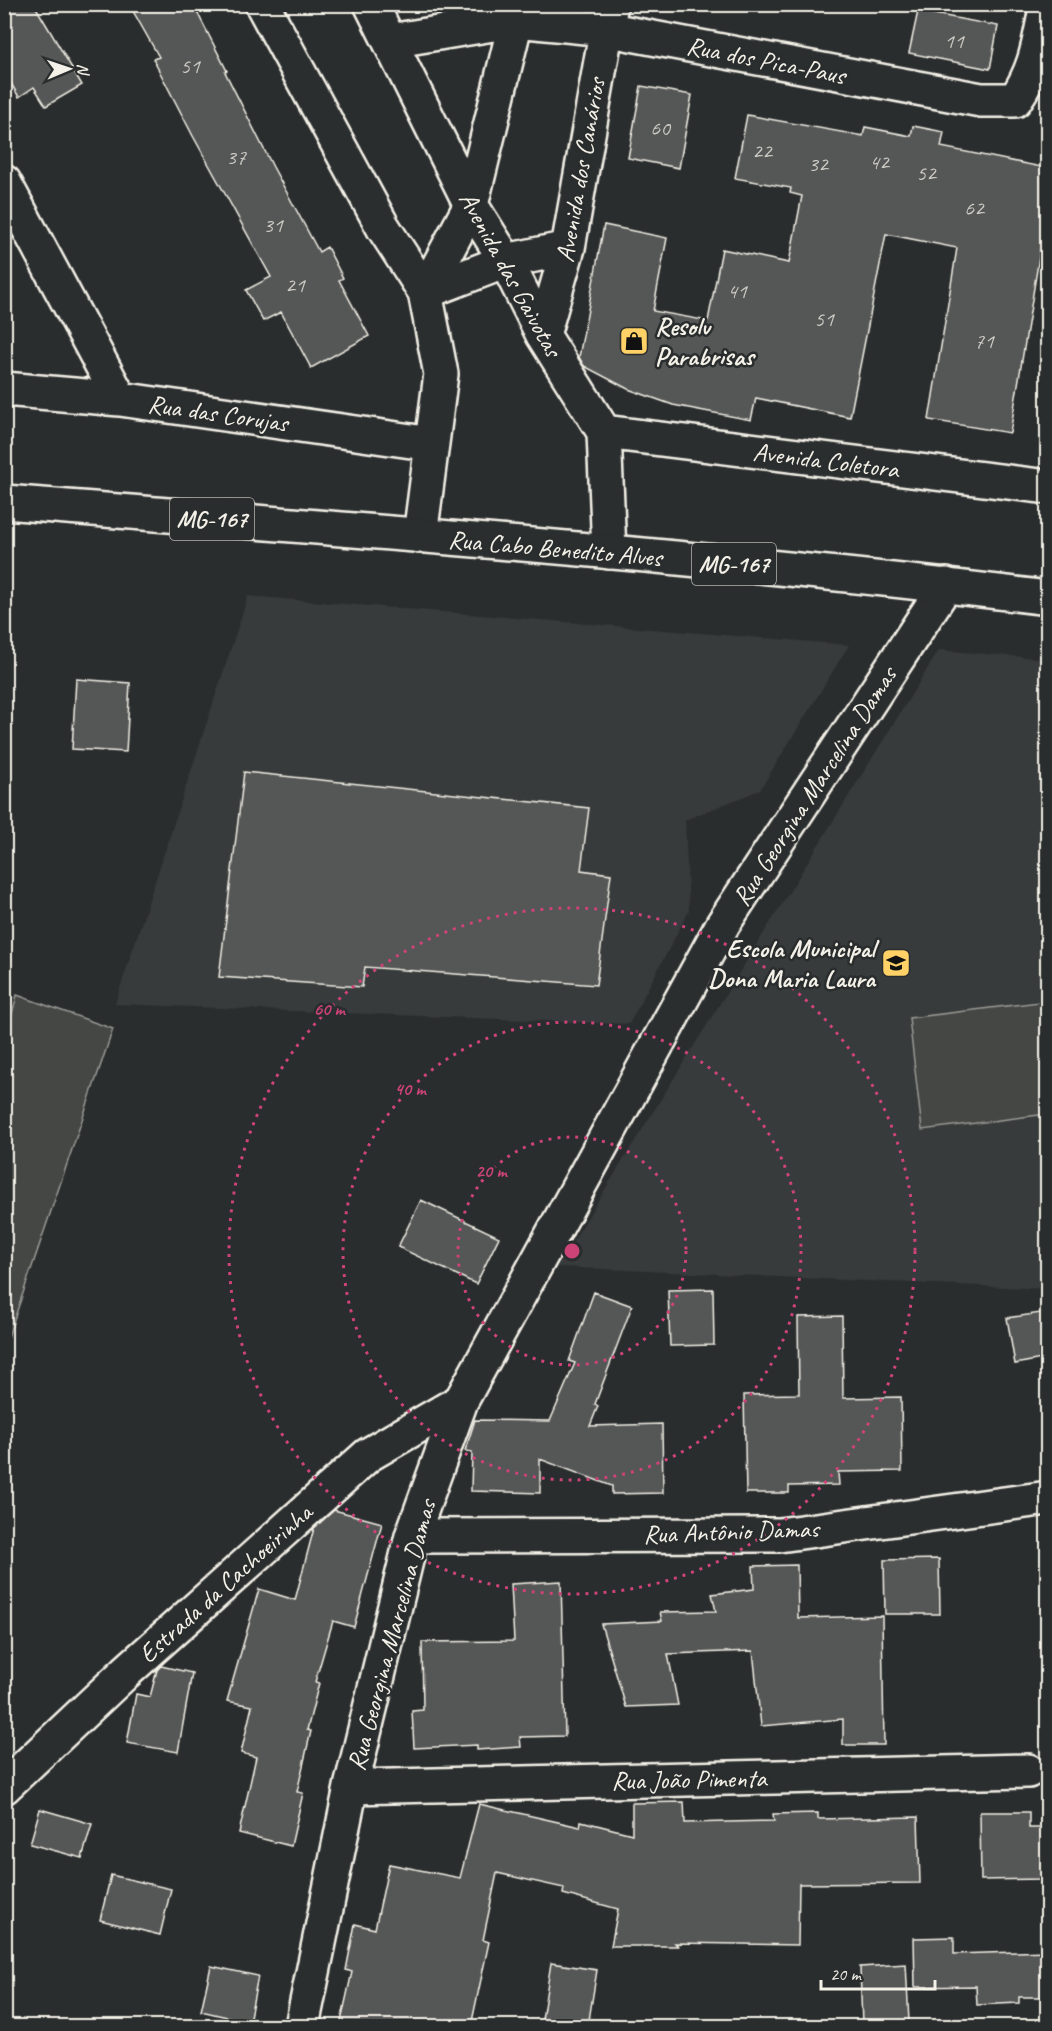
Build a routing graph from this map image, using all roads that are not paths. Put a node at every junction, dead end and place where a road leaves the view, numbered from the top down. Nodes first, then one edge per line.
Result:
1 (262, 4) edge
2 (371, 4) edge
3 (1047, 4) edge
4 (518, 12) edge
5 (608, 17) edge
6 (390, 41) junction
7 (4, 182) edge
8 (471, 205) junction
9 (568, 249) junction
10 (506, 261) junction
11 (425, 292) junction
12 (543, 335) junction
13 (4, 389) edge
14 (120, 399) junction
15 (604, 432) junction
16 (432, 444) junction
17 (1047, 487) edge
18 (4, 502) edge
19 (420, 536) junction
20 (609, 552) junction
21 (946, 585) junction
22 (1047, 598) edge
23 (461, 1401) junction
24 (1047, 1498) edge
25 (412, 1536) junction
26 (1028, 1771) dead end
27 (4, 1787) edge
28 (351, 1787) junction
29 (302, 2026) edge

1 - 11 street
2 - 6 street, Avenida das Gaivotas
3 - 5 street, Rua dos Pica-Paus
4 - 5 street, Rua dos Pica-Paus
4 - 6 street, Rua dos Pica-Paus
4 - 8 street
5 - 9 street, Avenida dos Canários
6 - 8 street, Avenida das Gaivotas
7 - 14 street
8 - 10 street, Avenida das Gaivotas
8 - 11 street
9 - 10 street
9 - 12 street, Avenida dos Canários
10 - 11 street
10 - 12 street, Avenida das Gaivotas
11 - 16 street
12 - 15 street, Avenida das Gaivotas
13 - 14 street, Rua das Corujas
14 - 16 street, Rua das Corujas
15 - 17 street, Avenida Coletora
15 - 20 street, Avenida das Gaivotas
16 - 19 street
18 - 19 street, MG-167
19 - 20 street, Rua Cabo Benedito Alves / MG-167
20 - 21 street, Rua Cabo Benedito Alves / MG-167
21 - 22 street, Rua Cabo Benedito Alves / MG-167
21 - 23 street, Rua Georgina Marcelina Damas
23 - 25 street, Rua Georgina Marcelina Damas
23 - 27 street, Estrada da Cachoeirinha
24 - 25 street, Rua Antônio Damas
25 - 28 street, Rua Georgina Marcelina Damas
26 - 28 street, Rua João Pimenta
28 - 29 street, Rua Georgina Marcelina Damas

